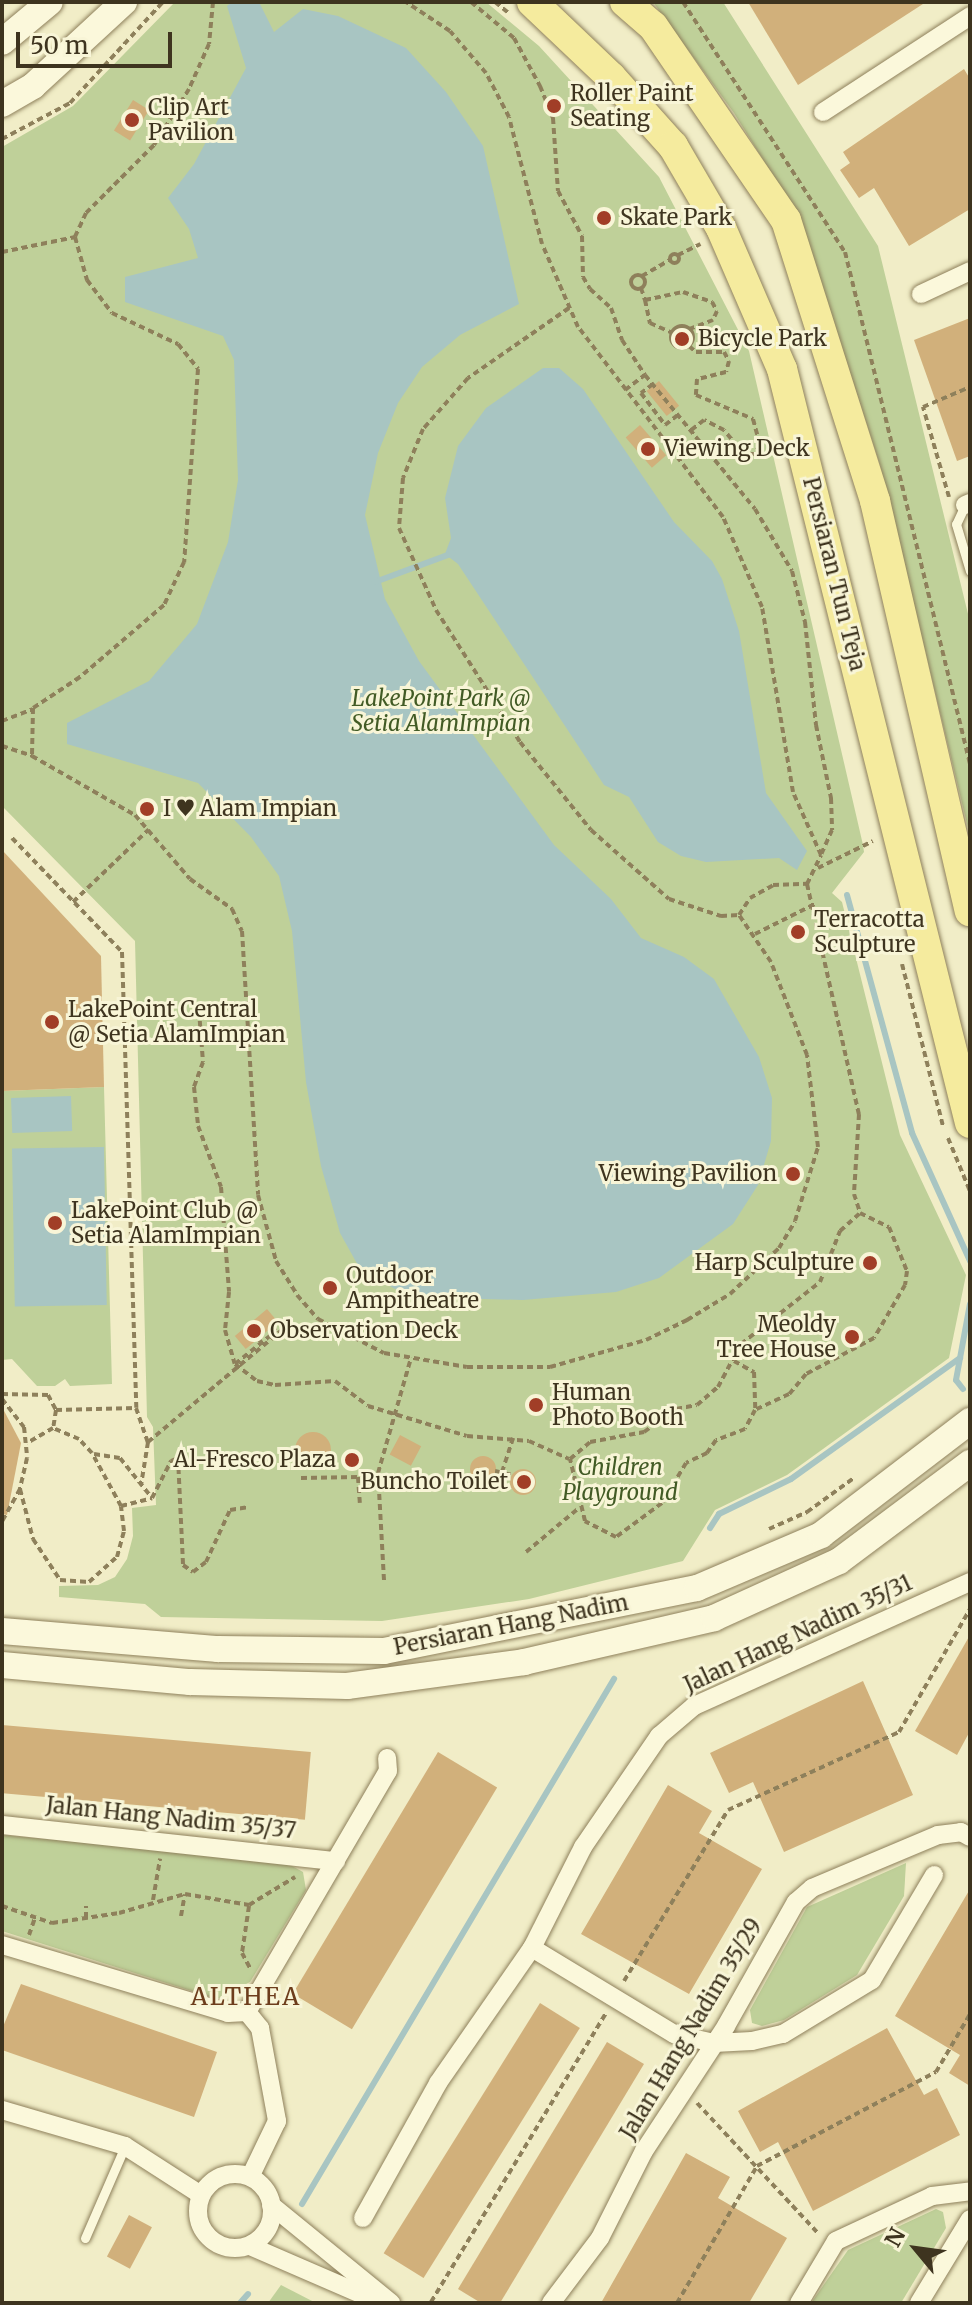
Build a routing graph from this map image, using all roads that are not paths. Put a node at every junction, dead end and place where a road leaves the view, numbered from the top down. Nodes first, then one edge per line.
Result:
1 (50, 2) edge
2 (124, 2) edge
3 (625, 2) edge
4 (525, 11) edge
5 (970, 16) edge
6 (2, 42) edge
7 (2, 104) edge
8 (823, 112) dead end
9 (970, 271) edge
10 (921, 294) dead end
11 (968, 504) edge
12 (970, 571) edge
13 (970, 911) edge
14 (970, 1123) edge
15 (970, 1421) edge
16 (970, 1463) edge
17 (970, 1582) edge
18 (2, 1631) edge
19 (2, 1665) edge
20 (387, 1758) dead end
21 (2, 1825) edge
22 (967, 1829) edge
23 (336, 1861) junction
24 (934, 1875) dead end
25 (2, 1945) edge
26 (532, 1948) junction
27 (247, 2012) junction
28 (714, 2043) junction
29 (2, 2110) edge
30 (125, 2146) junction
31 (250, 2177) junction
32 (970, 2191) edge
33 (201, 2195) junction
34 (271, 2205) junction
35 (363, 2218) dead end
36 (970, 2219) edge
37 (85, 2238) dead end
38 (250, 2246) junction
39 (382, 2303) edge
40 (391, 2303) edge
41 (551, 2303) edge
42 (799, 2303) edge
43 (919, 2303) edge

1 - 6 street
2 - 7 street
3 - 13 main road
4 - 14 main road, Persiaran Tun Teja
5 - 8 street
9 - 10 street
11 - 12 lane
15 - 18 street, Persiaran Hang Nadim
16 - 19 street, Persiaran Hang Nadim
17 - 26 street, Jalan Hang Nadim 35/31
20 - 23 street
21 - 23 street, Jalan Hang Nadim 35/37
22 - 28 street, Jalan Hang Nadim 35/29
23 - 27 street
24 - 28 street
25 - 27 street
26 - 28 street
26 - 35 street, Jalan Hang Nadim 35/31
27 - 31 street
28 - 41 street, Jalan Hang Nadim 35/29
29 - 30 street
30 - 33 street
30 - 37 lane
31 - 33 street
31 - 34 street
32 - 42 street
33 - 38 street
34 - 38 street
34 - 40 street
36 - 43 street
38 - 39 street

